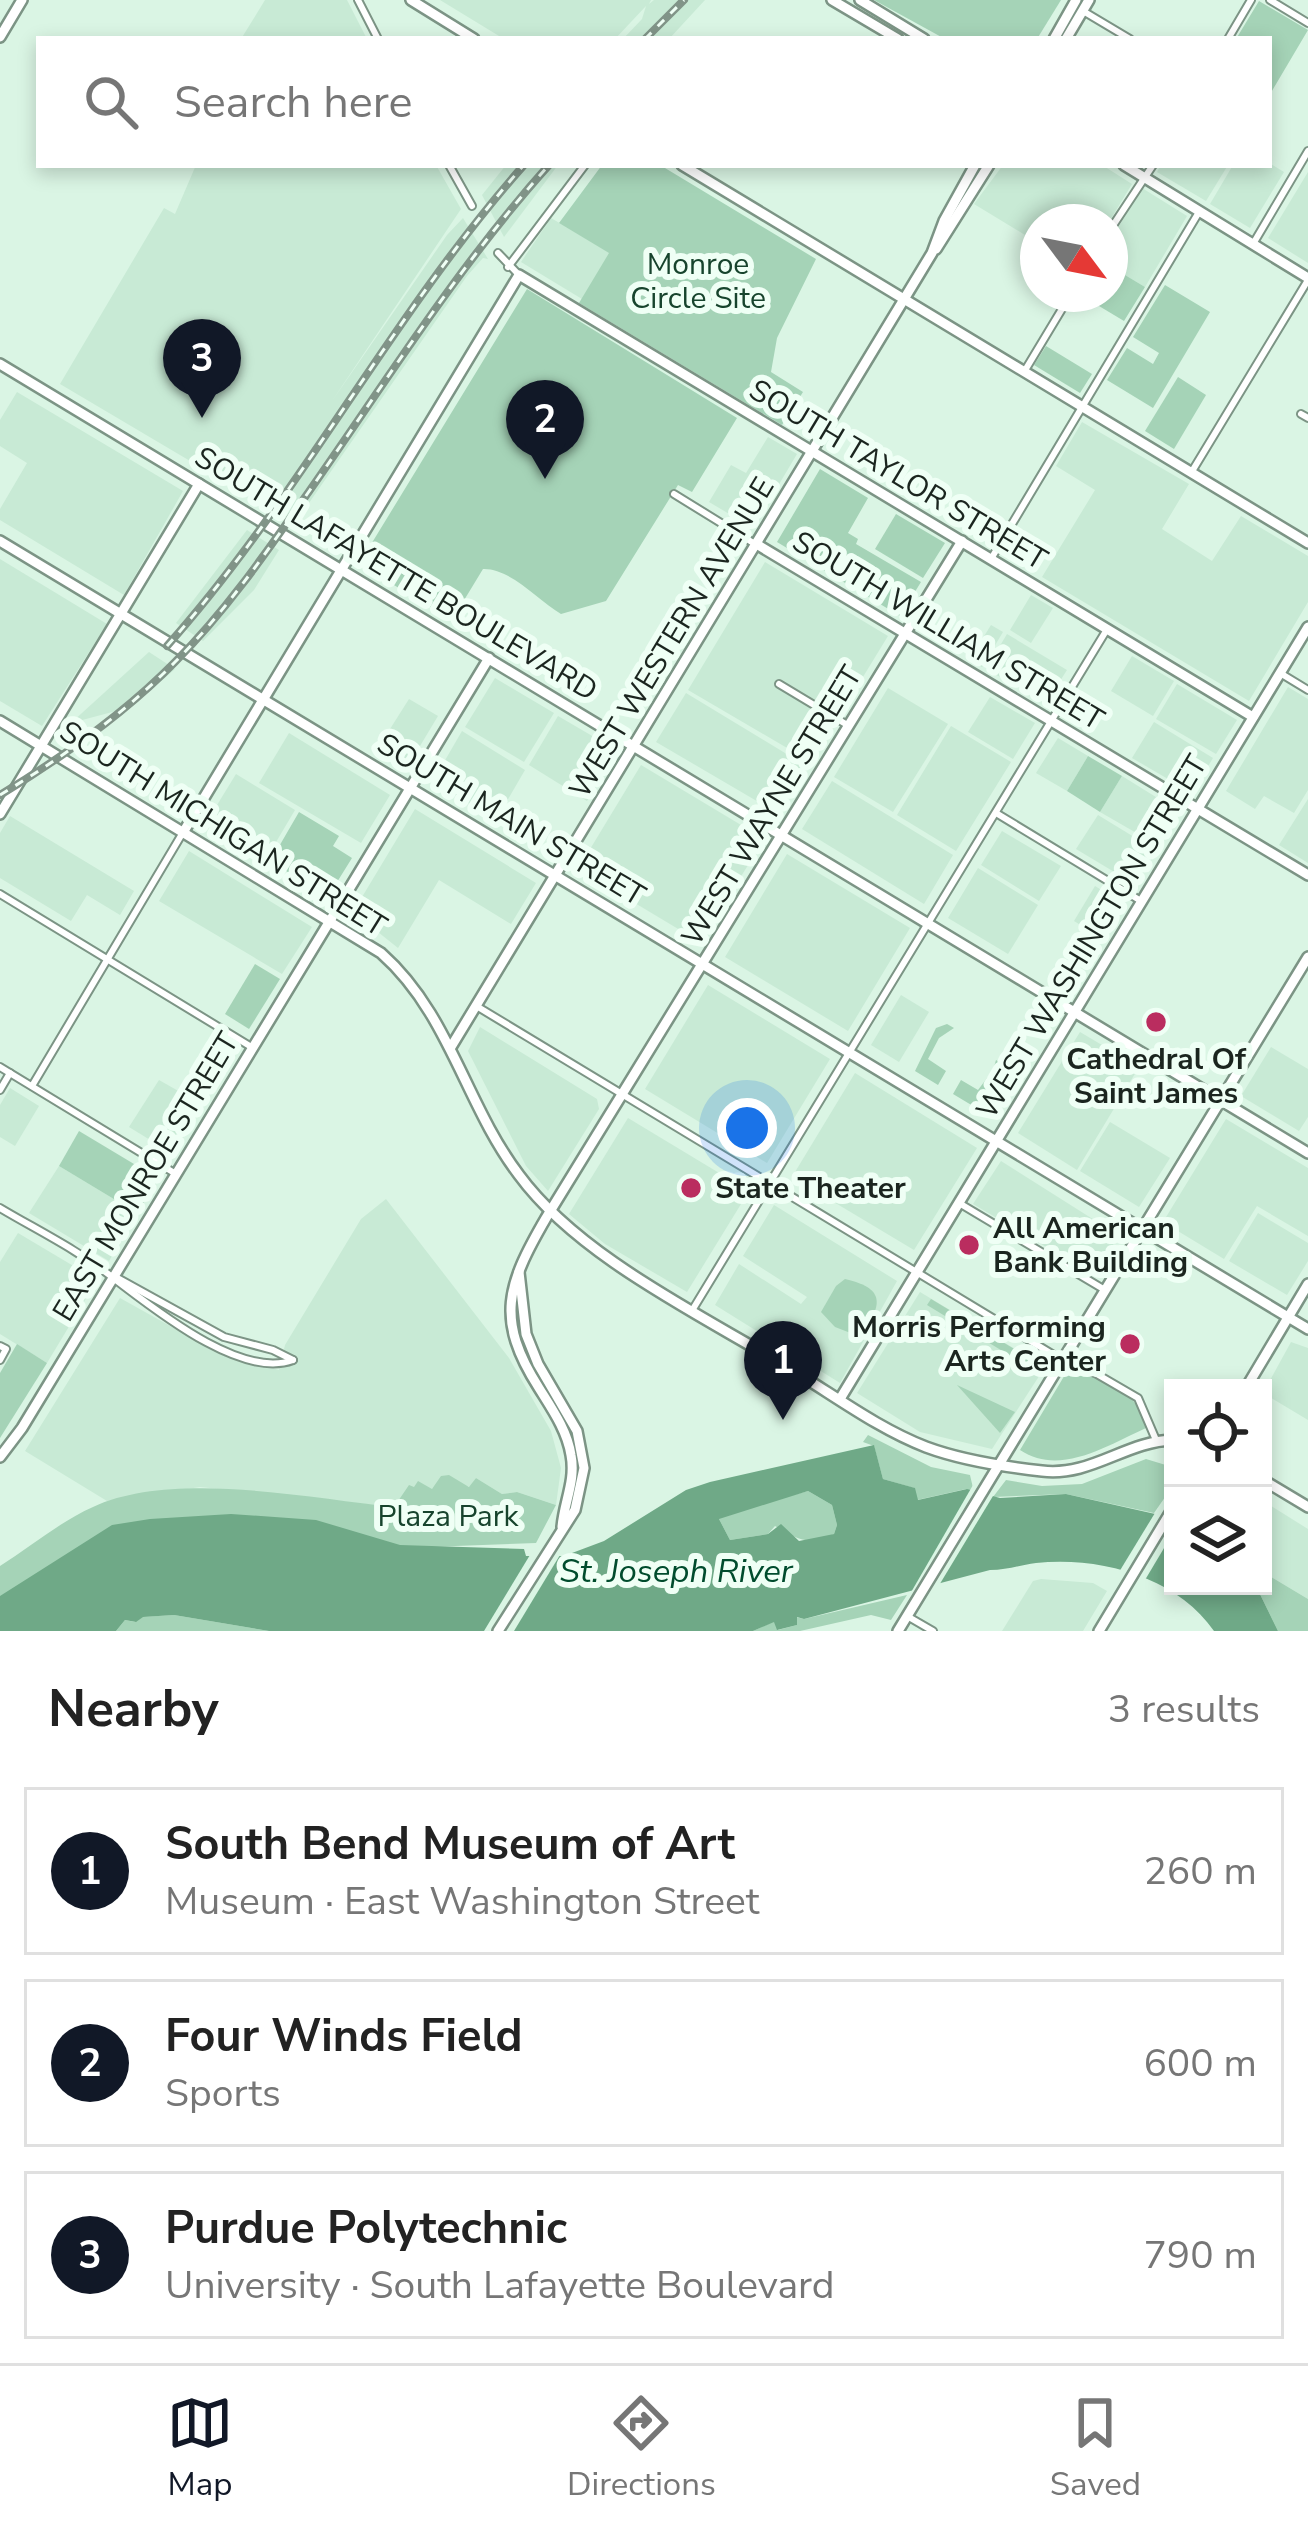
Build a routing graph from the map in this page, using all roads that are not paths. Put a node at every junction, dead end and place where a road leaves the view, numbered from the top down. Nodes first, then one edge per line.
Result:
1 (22, 0) edge
2 (358, 0) edge
3 (411, 0) edge
4 (832, 0) edge
5 (860, 0) edge
6 (1251, 0) edge
7 (1270, 0) edge
8 (1083, 4) edge
9 (1308, 23) edge
10 (376, 36) edge
11 (469, 36) edge
12 (893, 36) edge
13 (919, 36) edge
14 (1056, 36) edge
15 (1067, 36) edge
16 (1126, 36) edge
17 (1230, 36) edge
18 (0, 37) edge
19 (1308, 151) edge
20 (451, 168) edge
21 (583, 168) edge
22 (687, 168) edge
23 (984, 168) edge
24 (1129, 168) edge
25 (1151, 168) edge
26 (1144, 177) junction
27 (1127, 204) edge
28 (472, 206) dead end
29 (1199, 211) junction
30 (1253, 244) junction
31 (498, 254) dead end
32 (508, 267) junction
33 (519, 275) junction
34 (1308, 279) edge
35 (904, 299) junction
36 (1060, 312) edge
37 (0, 364) edge
38 (1024, 372) junction
39 (1082, 407) junction
40 (813, 452) junction
41 (1191, 472) junction
42 (200, 484) junction
43 (674, 494) dead end
44 (962, 541) junction
45 (0, 542) edge
46 (1308, 543) edge
47 (758, 545) junction
48 (991, 559) junction
49 (341, 569) junction
50 (121, 614) junction
51 (1308, 627) edge
52 (1107, 629) junction
53 (904, 633) junction
54 (489, 658) junction
55 (1280, 674) junction
56 (779, 684) dead end
57 (1308, 690) edge
58 (264, 701) junction
59 (1253, 716) junction
60 (0, 721) edge
61 (1051, 722) junction
62 (849, 726) junction
63 (41, 746) junction
64 (635, 746) junction
65 (411, 787) junction
66 (1197, 809) junction
67 (996, 813) junction
68 (0, 814) edge
69 (184, 831) junction
70 (783, 835) junction
71 (557, 874) junction
72 (1308, 875) edge
73 (0, 894) edge
74 (1142, 901) junction
75 (331, 919) junction
76 (928, 923) junction
77 (1308, 957) edge
78 (108, 959) junction
79 (704, 964) junction
80 (478, 1007) junction
81 (1074, 1012) junction
82 (452, 1047) junction
83 (253, 1048) junction
84 (848, 1052) junction
85 (0, 1067) edge
86 (10, 1073) junction
87 (32, 1086) junction
88 (0, 1090) edge
89 (623, 1095) junction
90 (1221, 1101) junction
91 (996, 1141) junction
92 (1308, 1153) edge
93 (176, 1174) junction
94 (770, 1184) junction
95 (959, 1202) junction
96 (0, 1208) edge
97 (550, 1211) junction
98 (1142, 1229) junction
99 (917, 1273) junction
100 (113, 1277) junction
101 (1308, 1284) edge
102 (1105, 1290) junction
103 (693, 1309) junction
104 (1288, 1317) junction
105 (1308, 1329) edge
106 (3, 1348) edge
107 (0, 1360) edge
108 (1062, 1360) junction
109 (1251, 1379) edge
110 (840, 1399) junction
111 (1156, 1440) junction
112 (1164, 1440) edge
113 (0, 1457) edge
114 (1000, 1463) junction
115 (1272, 1485) edge
116 (1308, 1507) edge
117 (1164, 1523) edge
118 (910, 1610) junction
119 (498, 1631) edge
120 (898, 1631) edge
121 (933, 1631) edge
122 (1099, 1631) edge

1 - 18 street
2 - 10 street
3 - 11 street
4 - 12 street
5 - 13 street
6 - 17 street
7 - 9 street
8 - 14 street
8 - 15 street
8 - 16 street
19 - 30 street
20 - 28 street
21 - 32 street
22 - 35 street
23 - 35 street, WEST WESTERN AVENUE
24 - 26 street
25 - 26 street
26 - 27 street
26 - 29 street
29 - 30 street
29 - 39 street
30 - 34 street
31 - 32 street
32 - 33 street
33 - 40 street, SOUTH TAYLOR STREET
33 - 49 street
34 - 41 street
35 - 38 street
35 - 40 street, WEST WESTERN AVENUE
36 - 38 street
37 - 42 street, SOUTH LAFAYETTE BOULEVARD
38 - 39 street
39 - 41 street
39 - 48 street
40 - 44 street, SOUTH TAYLOR STREET
40 - 47 street, WEST WESTERN AVENUE
41 - 46 street
42 - 49 street, SOUTH LAFAYETTE BOULEVARD
42 - 50 street
43 - 47 street, SOUTH WILLIAM STREET
44 - 48 street, SOUTH TAYLOR STREET
44 - 53 street, WEST WAYNE STREET
45 - 50 street, SOUTH MAIN STREET
47 - 53 street, SOUTH WILLIAM STREET
47 - 64 street, WEST WESTERN AVENUE
48 - 52 street, SOUTH TAYLOR STREET
49 - 54 street, SOUTH LAFAYETTE BOULEVARD
49 - 58 street
50 - 58 street, SOUTH MAIN STREET
50 - 63 street
51 - 55 street, WEST WASHINGTON STREET
52 - 59 street, SOUTH TAYLOR STREET
52 - 61 street
53 - 61 street, SOUTH WILLIAM STREET
53 - 62 street, WEST WAYNE STREET
54 - 64 street, SOUTH LAFAYETTE BOULEVARD
54 - 65 street, EAST MONROE STREET
55 - 57 street
55 - 59 street, WEST WASHINGTON STREET
56 - 62 street
58 - 65 street, SOUTH MAIN STREET
58 - 69 street
59 - 66 street, WEST WASHINGTON STREET
60 - 63 street, SOUTH MICHIGAN STREET
61 - 66 street, SOUTH WILLIAM STREET
61 - 67 street
62 - 70 street, WEST WAYNE STREET
63 - 68 street
63 - 69 street, SOUTH MICHIGAN STREET
64 - 70 street, SOUTH LAFAYETTE BOULEVARD
64 - 71 street, WEST WESTERN AVENUE
65 - 71 street, SOUTH MAIN STREET
65 - 75 street, EAST MONROE STREET
66 - 72 street, SOUTH WILLIAM STREET
66 - 74 street, WEST WASHINGTON STREET
67 - 74 street
67 - 76 street
69 - 75 street, SOUTH MICHIGAN STREET
69 - 78 street
70 - 76 street, SOUTH LAFAYETTE BOULEVARD
70 - 79 street, WEST WAYNE STREET
71 - 79 street, SOUTH MAIN STREET
71 - 80 street, WEST WESTERN AVENUE
73 - 78 street
74 - 81 street, WEST WASHINGTON STREET
75 - 82 street, SOUTH MICHIGAN STREET
75 - 83 street, EAST MONROE STREET
76 - 81 street, SOUTH LAFAYETTE BOULEVARD
76 - 84 street
77 - 90 street
78 - 83 street
78 - 87 street
79 - 84 street, SOUTH MAIN STREET
79 - 89 street, WEST WAYNE STREET
80 - 82 street, WEST WESTERN AVENUE
80 - 89 street
81 - 90 street, SOUTH LAFAYETTE BOULEVARD
81 - 91 street, WEST WASHINGTON STREET
82 - 97 street, SOUTH MICHIGAN STREET
83 - 93 street, EAST MONROE STREET
84 - 91 street, SOUTH MAIN STREET
84 - 94 street
85 - 86 street
86 - 87 street
86 - 88 street
87 - 93 street
89 - 94 street
89 - 97 street, WEST WAYNE STREET
90 - 92 street, SOUTH LAFAYETTE BOULEVARD
90 - 98 street
91 - 95 street, WEST WASHINGTON STREET
91 - 98 street, SOUTH MAIN STREET
93 - 100 street, EAST MONROE STREET
94 - 99 street
94 - 103 street
95 - 99 street, WEST WASHINGTON STREET
95 - 102 street
96 - 100 street
97 - 103 street, SOUTH MICHIGAN STREET
97 - 119 street, WEST WAYNE STREET
98 - 102 street
98 - 104 street, SOUTH MAIN STREET
99 - 108 street
99 - 110 street, WEST WASHINGTON STREET
100 - 100 street
100 - 113 street, EAST MONROE STREET
101 - 104 street
102 - 108 street
103 - 110 street, SOUTH MICHIGAN STREET
104 - 105 street, SOUTH MAIN STREET
104 - 109 street
106 - 107 street
108 - 111 street
108 - 114 street
110 - 114 street, SOUTH MICHIGAN STREET
111 - 112 street
111 - 114 street, SOUTH MICHIGAN STREET
114 - 118 street
115 - 116 street
117 - 122 street
118 - 120 street
118 - 121 street

